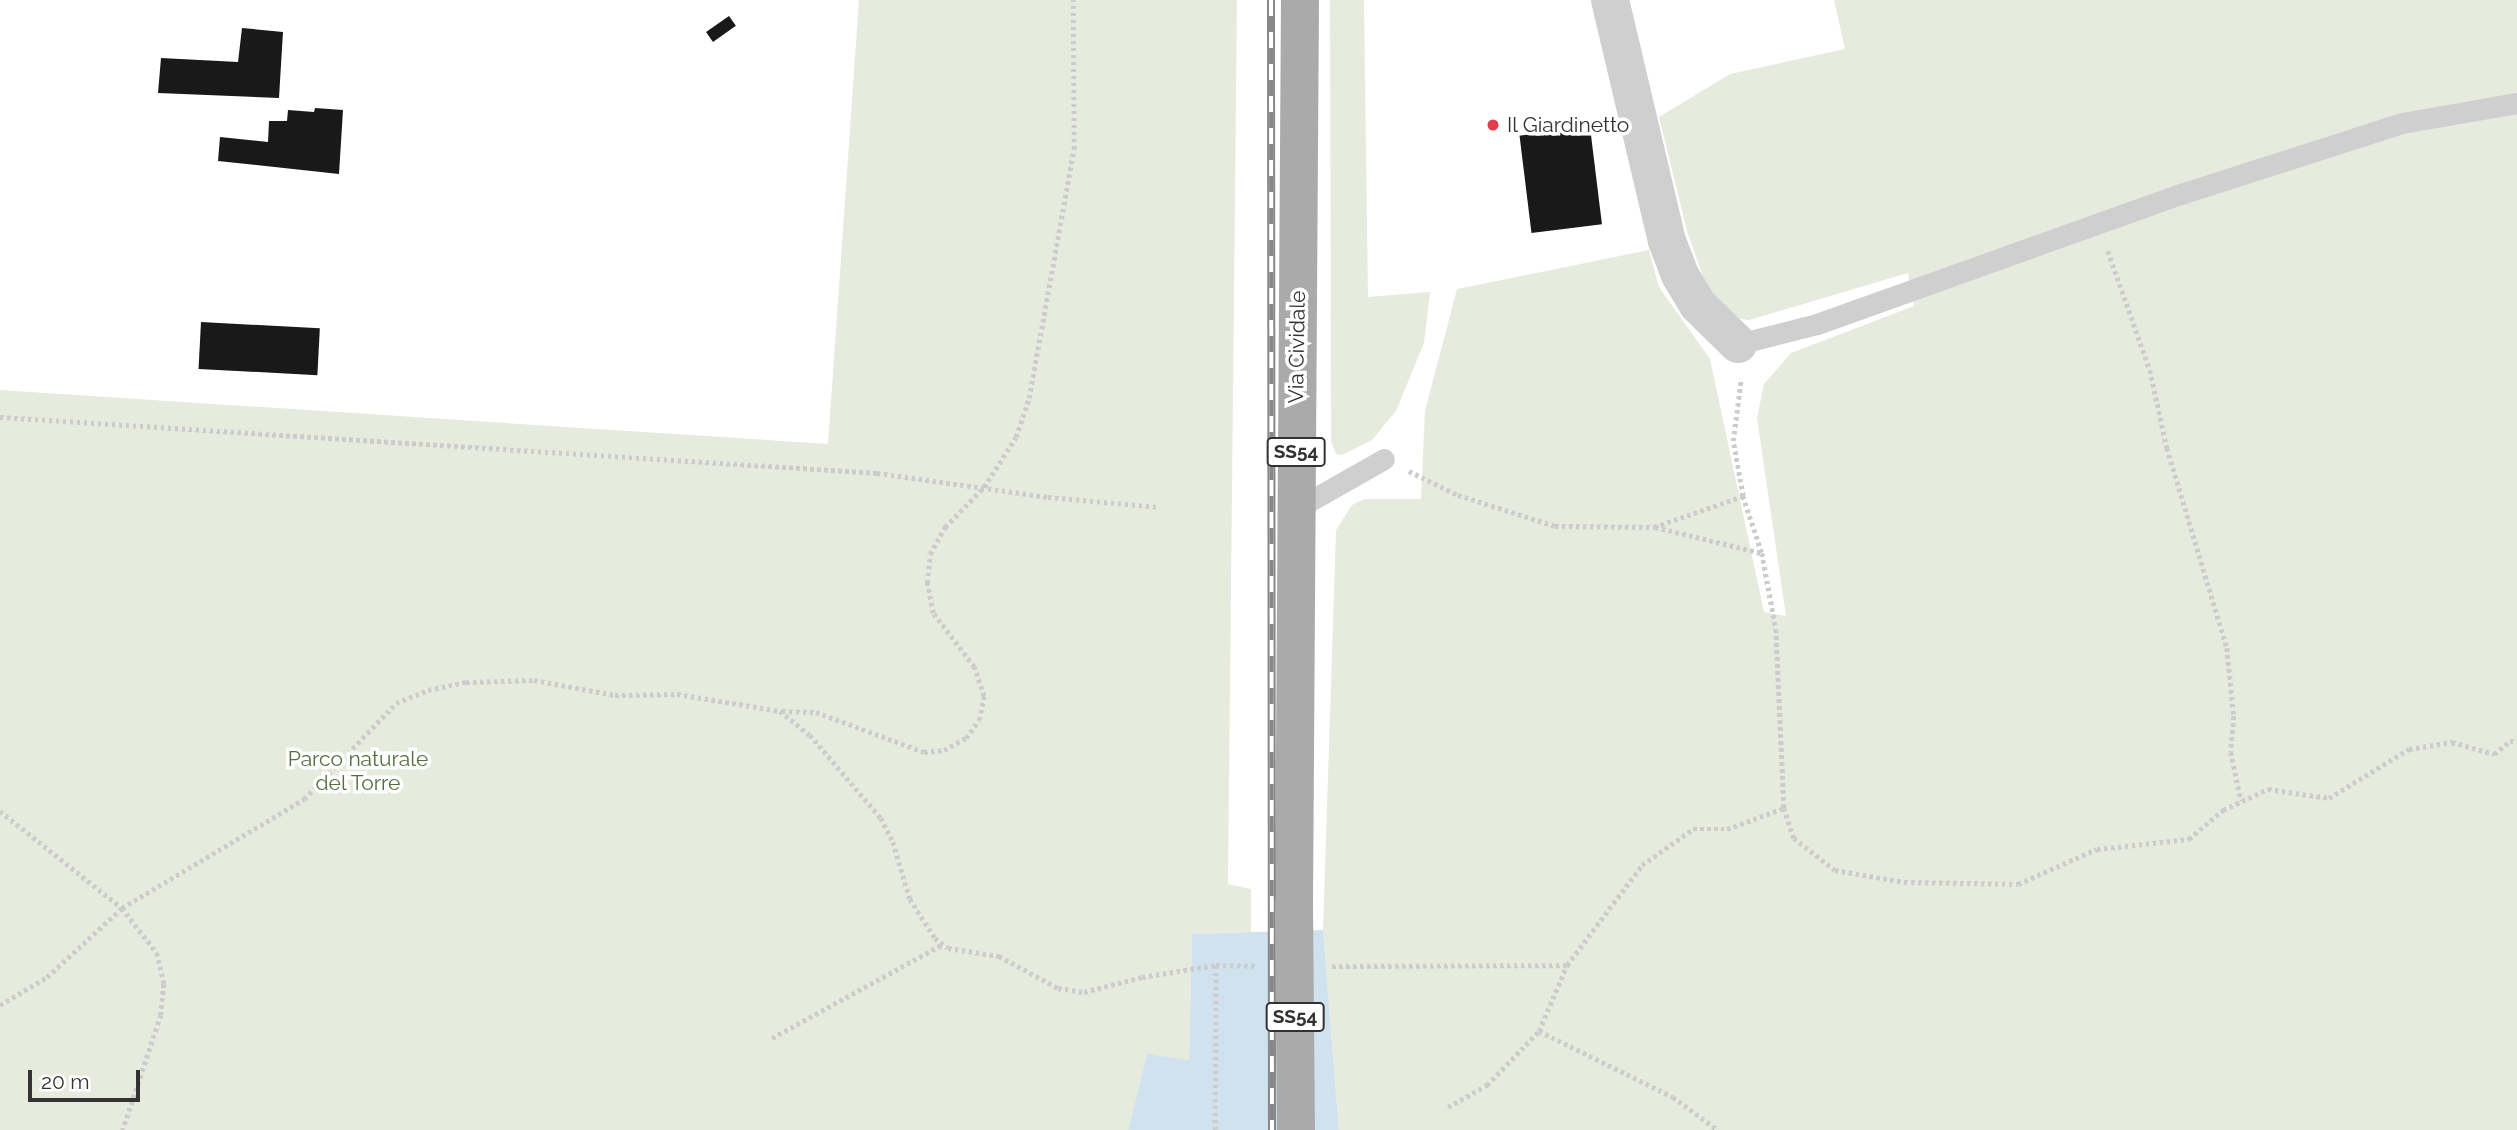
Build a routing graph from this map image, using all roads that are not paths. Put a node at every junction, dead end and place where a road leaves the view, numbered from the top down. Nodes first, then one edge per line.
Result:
1 (1300, 0) edge
2 (1610, 0) edge
3 (2517, 103) edge
4 (1738, 344) joint
5 (1384, 459) road end
6 (1296, 509) junction
7 (1296, 1130) edge

1 - 6 main road, Via Cividale / SS54
2 - 4 street
3 - 4 lane
5 - 6 lane
6 - 7 main road, Via Cividale / SS54, bridge

